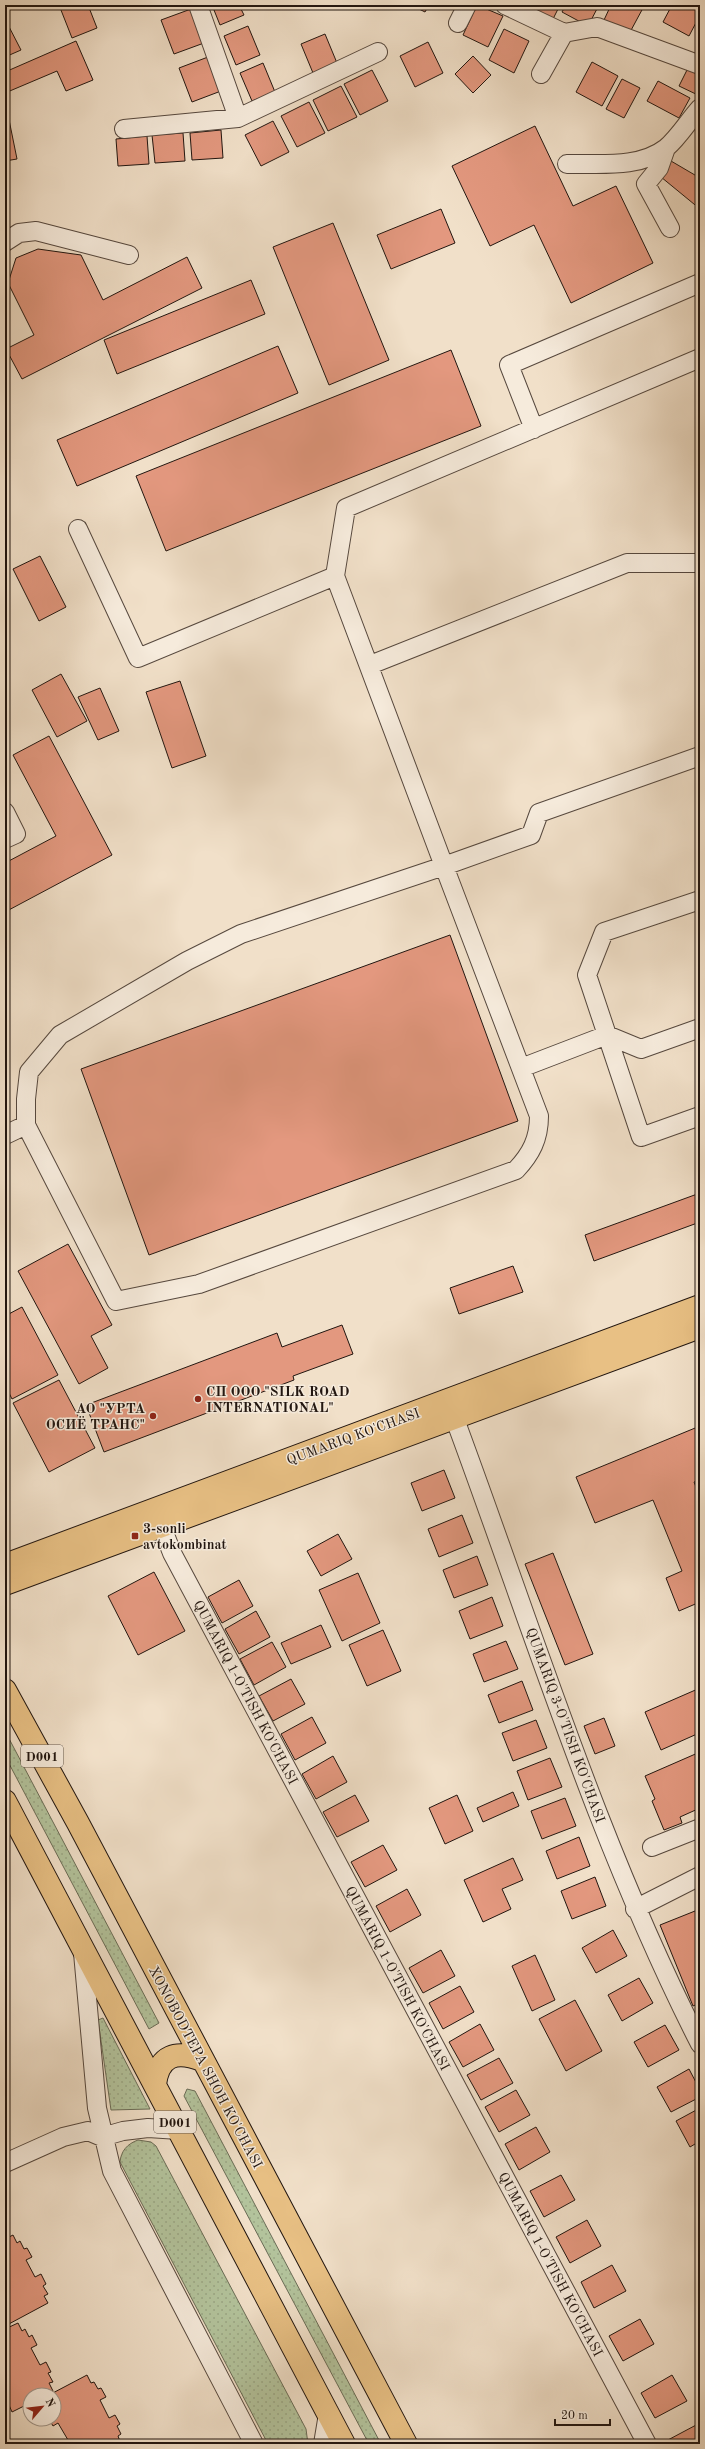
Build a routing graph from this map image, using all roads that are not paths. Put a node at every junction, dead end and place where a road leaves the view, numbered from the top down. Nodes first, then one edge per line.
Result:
1 (198, 5) edge
2 (467, 5) edge
3 (505, 5) edge
4 (458, 23) dead end
5 (564, 33) junction
6 (378, 52) dead end
7 (700, 65) edge
8 (541, 74) dead end
9 (700, 108) edge
10 (238, 118) junction
11 (124, 129) dead end
12 (666, 148) junction
13 (567, 164) dead end
14 (670, 228) dead end
15 (5, 242) edge
16 (128, 255) dead end
17 (700, 283) edge
18 (700, 358) edge
19 (534, 429) junction
20 (78, 529) dead end
21 (700, 563) edge
22 (335, 576) junction
23 (370, 665) junction
24 (700, 756) edge
25 (5, 812) edge
26 (5, 839) edge
27 (444, 866) junction
28 (700, 900) edge
29 (700, 1028) edge
30 (607, 1035) junction
31 (521, 1068) junction
32 (700, 1116) edge
33 (26, 1125) junction
34 (5, 1135) edge
35 (700, 1306) edge
36 (700, 1327) edge
37 (451, 1409) junction
38 (159, 1518) junction
39 (5, 1565) edge
40 (5, 1584) edge
41 (5, 1690) edge
42 (5, 1801) edge
43 (700, 1828) edge
44 (652, 1847) dead end
45 (700, 1876) edge
46 (635, 1909) junction
47 (83, 1948) junction
48 (700, 2044) edge
49 (202, 2060) junction
50 (155, 2084) junction
51 (179, 2130) junction
52 (102, 2137) junction
53 (5, 2163) edge
54 (328, 2414) junction
55 (254, 2444) edge
56 (323, 2444) edge
57 (344, 2444) edge
58 (406, 2444) edge
59 (647, 2444) edge

1 - 10 street
2 - 4 street
3 - 5 street
5 - 7 street
5 - 8 street
6 - 10 street
9 - 12 street
10 - 11 street
12 - 13 street
12 - 14 street
15 - 16 street
17 - 19 street
18 - 19 street
19 - 22 street
20 - 22 street
21 - 23 street
22 - 23 street
23 - 27 street
24 - 27 street
25 - 26 street
27 - 31 street
27 - 33 street
28 - 30 street
29 - 30 street
30 - 31 street
30 - 32 street
31 - 33 street
33 - 34 street
35 - 37 main road, QUMARIQ KO'CHASI
36 - 37 main road, QUMARIQ KO'CHASI
37 - 38 main road, QUMARIQ KO'CHASI
37 - 46 street, QUMARIQ 3-O'TISH KO'CHASI
38 - 39 main road, QUMARIQ KO'CHASI
38 - 40 main road, QUMARIQ KO'CHASI
38 - 59 street, QUMARIQ 1-O'TISH KO'CHASI
41 - 49 main road, XONOBODTEPA SHOH KO'CHASI / D001
42 - 47 main road, D001
43 - 44 street
45 - 46 street
46 - 48 street, QUMARIQ 3-O'TISH KO'CHASI
47 - 50 main road, D001
47 - 52 street
49 - 50 main road
49 - 58 main road, XONOBODTEPA SHOH KO'CHASI / D001
50 - 51 main road, D001
51 - 52 street
51 - 54 main road, D001
52 - 53 street
52 - 55 street
54 - 56 street
54 - 57 main road, D001

